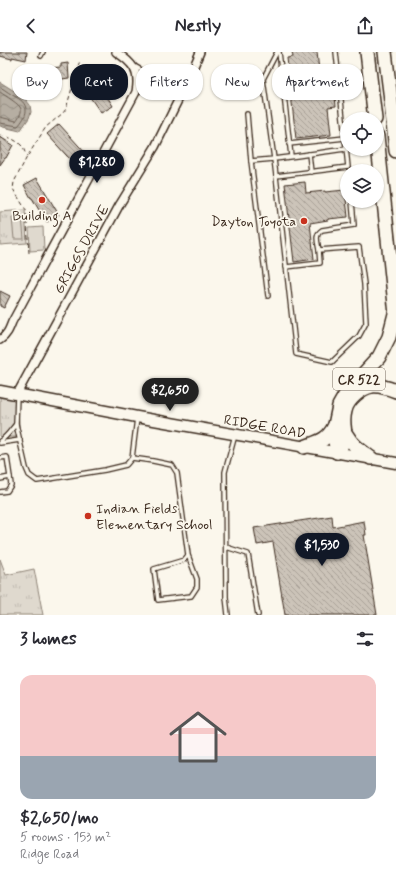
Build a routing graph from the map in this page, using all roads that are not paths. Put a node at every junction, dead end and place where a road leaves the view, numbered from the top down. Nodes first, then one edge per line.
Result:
1 (116, 52) edge
2 (200, 52) edge
3 (278, 52) edge
4 (336, 52) edge
5 (367, 52) edge
6 (385, 52) edge
7 (195, 64) edge
8 (132, 65) junction
9 (136, 67) edge
10 (178, 100) edge
11 (342, 112) edge
12 (374, 112) edge
13 (247, 114) dead end
14 (395, 137) edge
15 (340, 139) edge
16 (289, 144) junction
17 (340, 150) edge
18 (396, 150) edge
19 (309, 154) junction
20 (291, 156) junction
21 (379, 156) edge
22 (274, 159) junction
23 (251, 162) junction
24 (340, 170) edge
25 (311, 172) junction
26 (276, 176) junction
27 (353, 208) edge
28 (319, 250) junction
29 (286, 267) junction
30 (268, 296) dead end
31 (396, 310) edge
32 (396, 314) edge
33 (0, 340) edge
34 (0, 391) edge
35 (396, 391) edge
36 (17, 394) junction
37 (137, 417) junction
38 (16, 424) junction
39 (335, 425) junction
40 (235, 434) junction
41 (346, 434) junction
42 (20, 440) junction
43 (0, 442) edge
44 (304, 447) junction
45 (337, 452) junction
46 (0, 458) edge
47 (132, 458) junction
48 (371, 458) junction
49 (396, 463) edge
50 (10, 477) junction
51 (0, 479) edge
52 (0, 492) edge
53 (226, 547) junction
54 (188, 555) junction
55 (228, 615) edge
56 (258, 615) edge

1 - 8 street
2 - 7 street, GRIGGS DRIVE
3 - 16 lane
3 - 22 lane
4 - 11 lane
5 - 12 highway
6 - 14 highway
8 - 9 lane
8 - 33 street
10 - 36 street, GRIGGS DRIVE
13 - 23 lane
14 - 18 highway
15 - 16 lane
16 - 20 lane
17 - 19 lane
19 - 20 lane
19 - 25 lane
20 - 22 lane
21 - 31 highway
22 - 23 lane
22 - 26 lane
23 - 30 lane
24 - 25 lane
25 - 26 lane
26 - 29 lane
27 - 28 lane
28 - 29 lane
28 - 29 lane
31 - 32 highway
31 - 39 highway, CR 522
34 - 36 street, RIDGE ROAD
35 - 41 highway
36 - 37 street, RIDGE ROAD
36 - 38 lane
37 - 40 street, RIDGE ROAD
37 - 47 lane
38 - 42 lane
38 - 43 lane
39 - 44 highway
39 - 45 highway, CR 522
40 - 44 street, RIDGE ROAD
40 - 53 lane
41 - 45 highway
41 - 48 highway
42 - 43 lane
42 - 47 lane
44 - 45 street, RIDGE ROAD
45 - 48 street, RIDGE ROAD
46 - 50 lane
47 - 54 lane
48 - 49 street, RIDGE ROAD
50 - 51 lane
50 - 52 lane
53 - 55 lane
53 - 56 lane
54 - 54 lane

